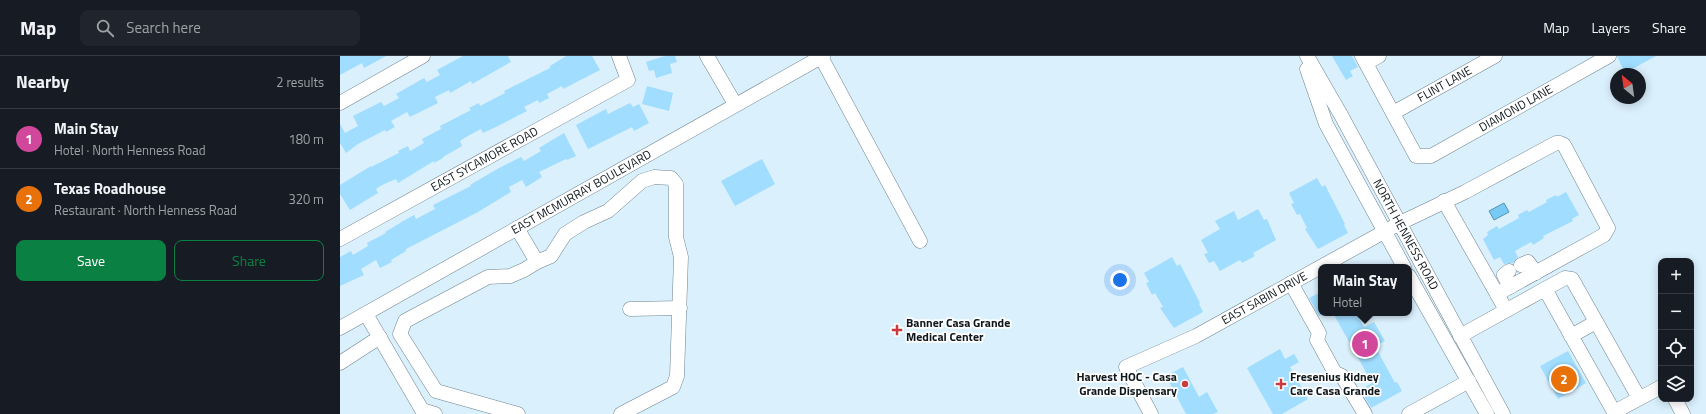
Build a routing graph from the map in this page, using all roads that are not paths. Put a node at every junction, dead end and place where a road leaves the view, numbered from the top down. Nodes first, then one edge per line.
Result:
1 (423, 56) edge
2 (619, 56) edge
3 (706, 56) edge
4 (1302, 56) edge
5 (1307, 56) edge
6 (1379, 56) edge
7 (1495, 56) edge
8 (1609, 56) edge
9 (822, 57) edge
10 (1364, 60) edge
11 (340, 103) edge
12 (734, 104) junction
13 (1393, 113) junction
14 (1444, 201) junction
15 (1400, 223) junction
16 (517, 228) junction
17 (1384, 232) junction
18 (340, 239) edge
19 (920, 241) dead end
20 (537, 262) junction
21 (1326, 264) edge
22 (1402, 264) edge
23 (1318, 268) edge
24 (1536, 273) junction
25 (1412, 281) edge
26 (1291, 283) junction
27 (1510, 287) junction
28 (1545, 289) junction
29 (1497, 294) junction
30 (680, 308) junction
31 (630, 309) dead end
32 (1506, 310) junction
33 (366, 314) junction
34 (1596, 322) junction
35 (340, 328) edge
36 (1460, 336) junction
37 (1571, 336) junction
38 (380, 337) junction
39 (340, 362) edge
40 (1469, 381) junction
41 (1658, 388) edge
42 (1639, 398) junction
43 (1677, 402) edge
44 (434, 414) edge
45 (518, 414) edge
46 (621, 414) edge
47 (1151, 414) edge
48 (1365, 414) edge
49 (1409, 414) edge
50 (1487, 414) edge
51 (1503, 414) edge
52 (1684, 414) edge

1 - 11 street
2 - 18 street, EAST SYCAMORE ROAD
3 - 12 street
4 - 17 street, NORTH HENNESS ROAD
5 - 15 street, NORTH HENNESS ROAD
6 - 10 street
7 - 13 street, FLINT LANE
8 - 13 street, DIAMOND LANE
9 - 12 street, EAST MCMURRAY BOULEVARD
9 - 19 street
10 - 13 street
12 - 16 street, EAST MCMURRAY BOULEVARD
14 - 15 street, EAST SABIN DRIVE
14 - 24 street, EAST SABIN DRIVE
14 - 29 street
15 - 17 street, EAST SABIN DRIVE
15 - 36 street, NORTH HENNESS ROAD
16 - 20 street
16 - 33 street, EAST MCMURRAY BOULEVARD
17 - 21 street, EAST SABIN DRIVE
17 - 22 street, NORTH HENNESS ROAD
20 - 30 street
20 - 45 street
23 - 26 street, EAST SABIN DRIVE
24 - 27 street
24 - 27 street
25 - 40 street, NORTH HENNESS ROAD
26 - 47 street, EAST SABIN DRIVE
26 - 48 street
27 - 29 street
28 - 32 street
28 - 34 street
28 - 37 street
29 - 32 street
30 - 31 street
30 - 46 street
32 - 36 street
33 - 35 street, EAST MCMURRAY BOULEVARD
33 - 38 street
34 - 37 street
34 - 42 street
36 - 51 street, NORTH HENNESS ROAD
37 - 42 street
38 - 39 street
38 - 44 street
40 - 49 street
40 - 50 street, NORTH HENNESS ROAD
41 - 42 street
43 - 52 street

